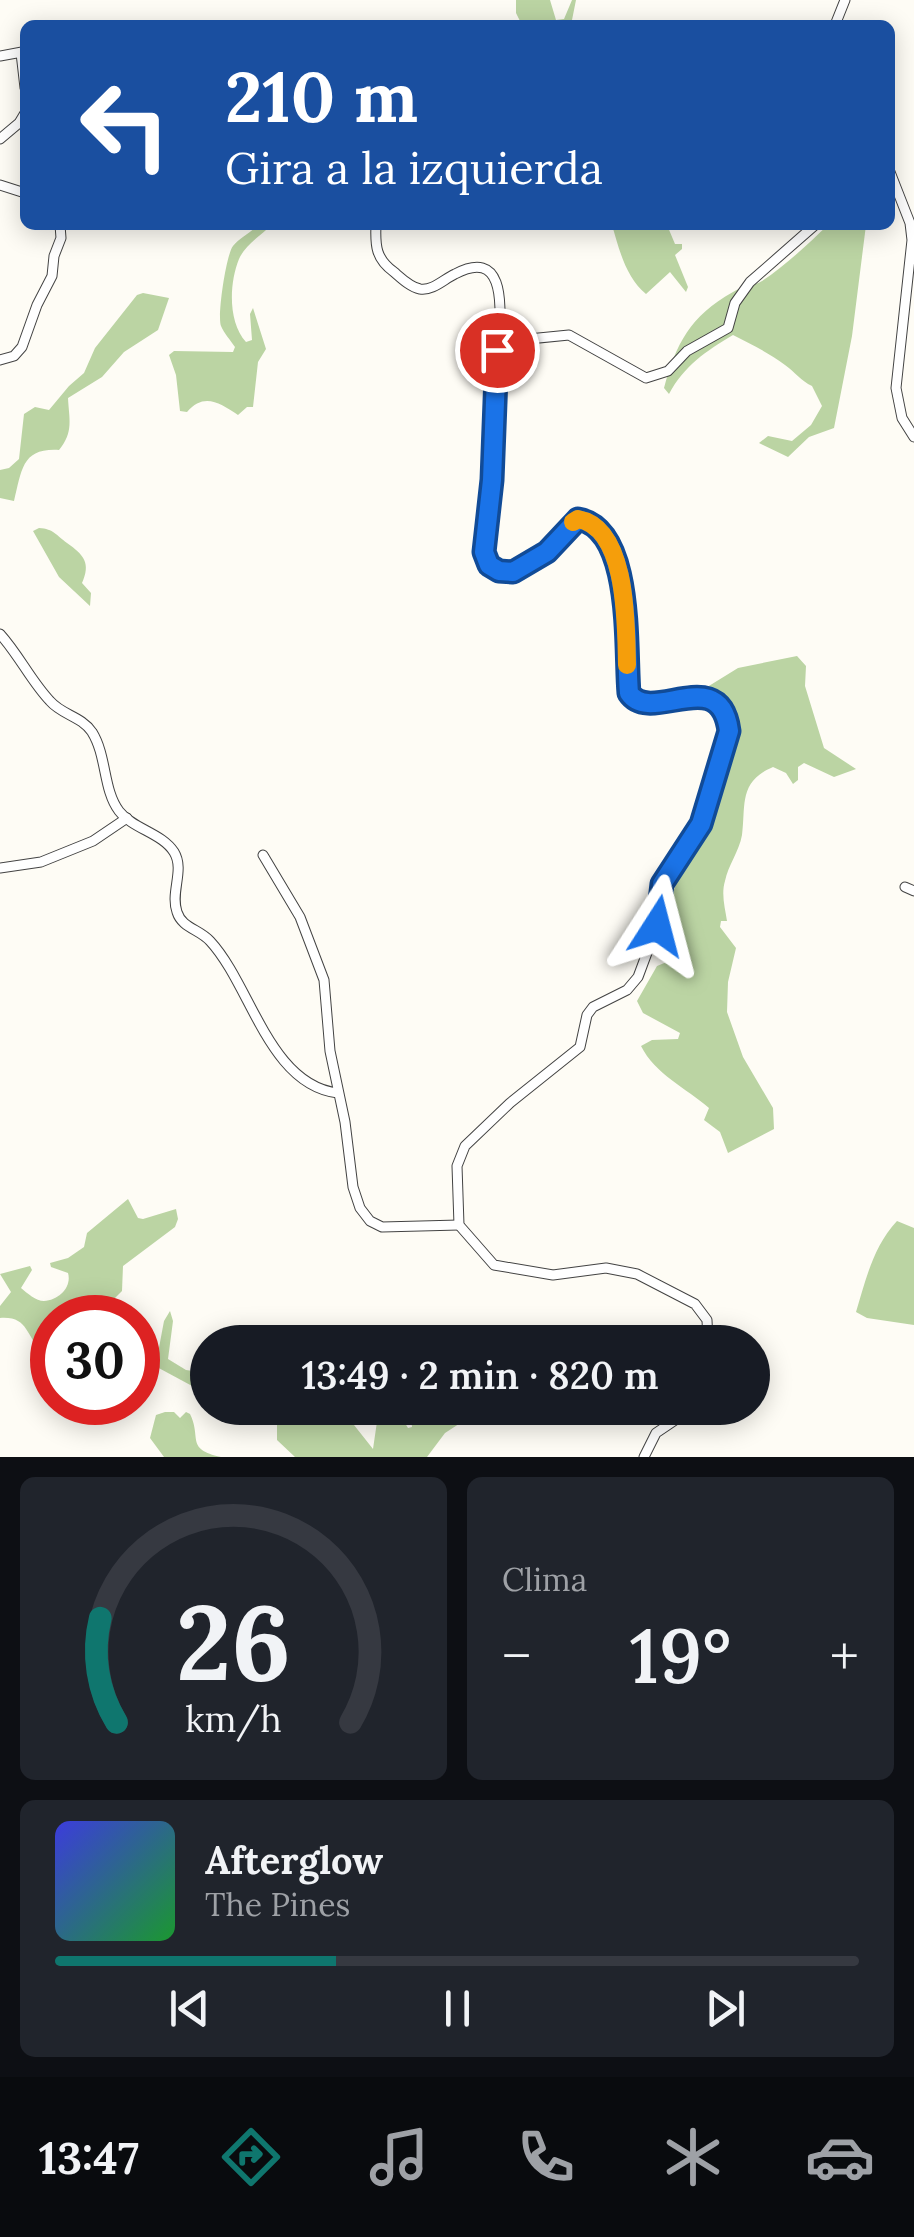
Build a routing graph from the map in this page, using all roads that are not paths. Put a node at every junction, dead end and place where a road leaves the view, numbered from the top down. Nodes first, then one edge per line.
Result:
1 (20, 121) edge
2 (0, 139) edge
3 (895, 187) edge
4 (60, 230) edge
5 (376, 230) edge
6 (809, 230) edge
7 (498, 342) junction
8 (0, 360) edge
9 (914, 437) edge
10 (0, 634) edge
11 (126, 818) junction
12 (263, 855) dead end
13 (0, 868) edge
14 (338, 1093) junction
15 (459, 1225) junction
16 (707, 1325) edge
17 (668, 1425) edge
18 (644, 1457) edge

1 - 2 street
3 - 9 street
4 - 8 street
5 - 7 street
6 - 7 street
7 - 15 street
10 - 11 street
11 - 13 street
11 - 14 street
12 - 14 street
14 - 15 street
15 - 16 street
17 - 18 street

